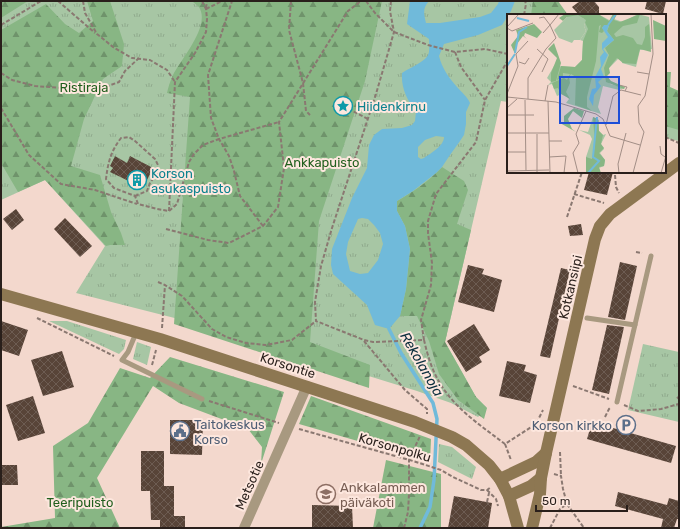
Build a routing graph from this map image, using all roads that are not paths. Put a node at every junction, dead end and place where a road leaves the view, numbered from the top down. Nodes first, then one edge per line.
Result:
1 (679, 163) edge
2 (665, 173) edge
3 (666, 173) edge
4 (651, 256) dead end
5 (1, 294) edge
6 (587, 318) dead end
7 (635, 326) junction
8 (136, 333) junction
9 (307, 386) junction
10 (202, 399) road end
11 (617, 402) road end
12 (546, 453) junction
13 (546, 475) junction
14 (496, 483) junction
15 (509, 496) junction
16 (244, 528) edge
17 (518, 528) edge
18 (532, 528) edge

1 - 3 main road, Kotkansiipi
2 - 12 main road, Kotkansiipi
4 - 7 lane
5 - 8 main road, Korsontie
6 - 7 lane
7 - 11 lane
8 - 9 main road, Korsontie
8 - 10 lane
9 - 14 main road, Korsontie
9 - 16 street, Metsotie
12 - 13 main road, Kotkansiipi
12 - 14 main road
13 - 15 main road
13 - 18 main road, Kotkansiipi
14 - 15 main road, Korsontie
15 - 17 main road, Korsontie

